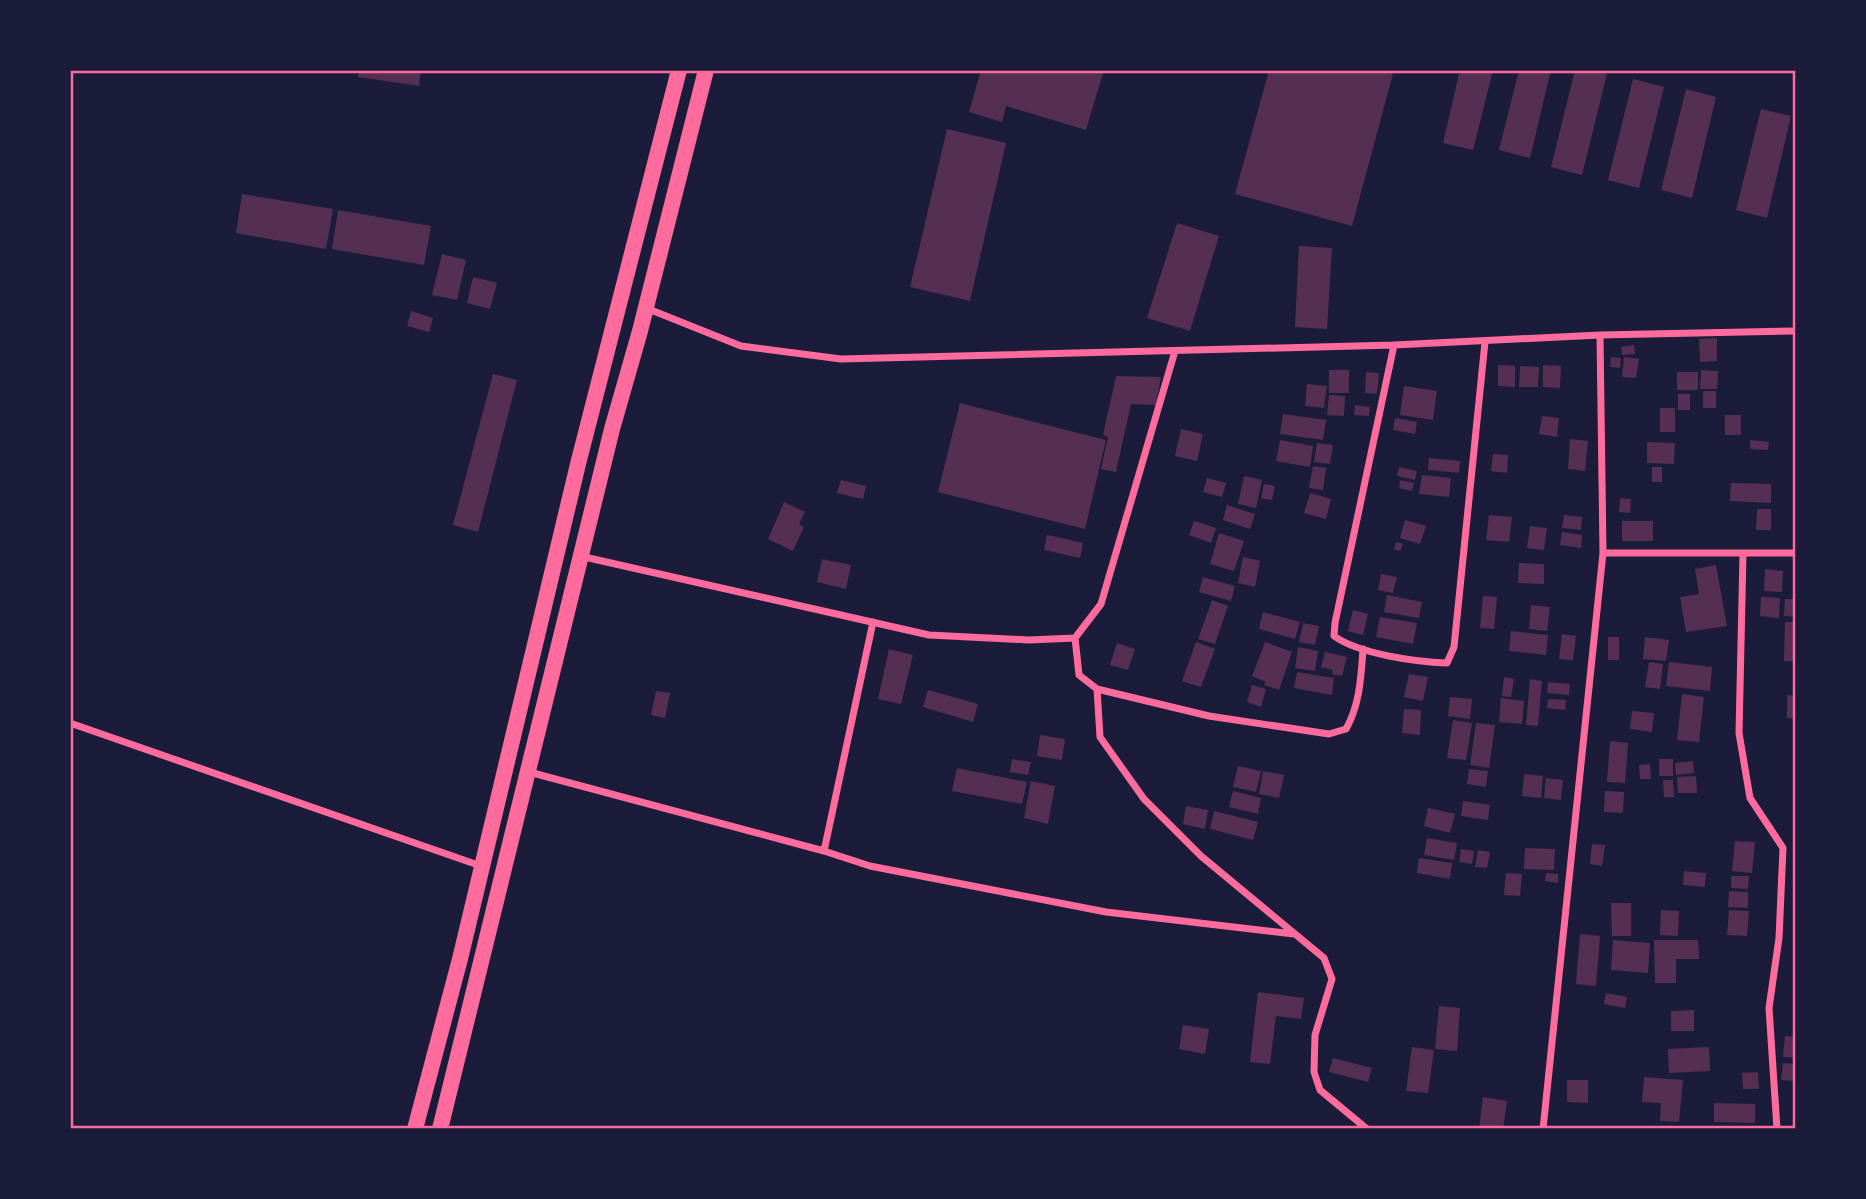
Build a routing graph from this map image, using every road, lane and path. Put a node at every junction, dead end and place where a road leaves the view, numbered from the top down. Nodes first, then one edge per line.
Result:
1 (679, 70) edge
2 (706, 70) edge
3 (646, 308) junction
4 (1796, 331) edge
5 (1600, 335) junction
6 (1485, 342) junction
7 (1394, 345) junction
8 (1175, 351) junction
9 (1603, 553) junction
10 (1796, 553) edge
11 (1744, 554) junction
12 (580, 556) junction
13 (873, 622) junction
14 (1075, 638) junction
15 (1363, 649) junction
16 (1097, 689) junction
17 (70, 723) edge
18 (529, 772) junction
19 (824, 851) junction
20 (481, 866) junction
21 (1294, 934) junction
22 (415, 1129) edge
23 (440, 1129) edge
24 (1367, 1129) edge
25 (1543, 1129) edge
26 (1777, 1129) edge

1 - 20 main road
2 - 3 main road
3 - 8 street
3 - 12 main road
4 - 5 street
5 - 6 street
5 - 9 street
6 - 7 street
6 - 15 street
7 - 8 street
7 - 15 street
8 - 14 street
9 - 11 street
9 - 25 street
10 - 11 street
11 - 26 street
12 - 13 street
12 - 18 main road
13 - 14 street
13 - 19 street
14 - 16 street
15 - 16 street
16 - 21 street
17 - 20 street
18 - 19 street
18 - 23 main road
19 - 21 street
20 - 22 main road
21 - 24 street

